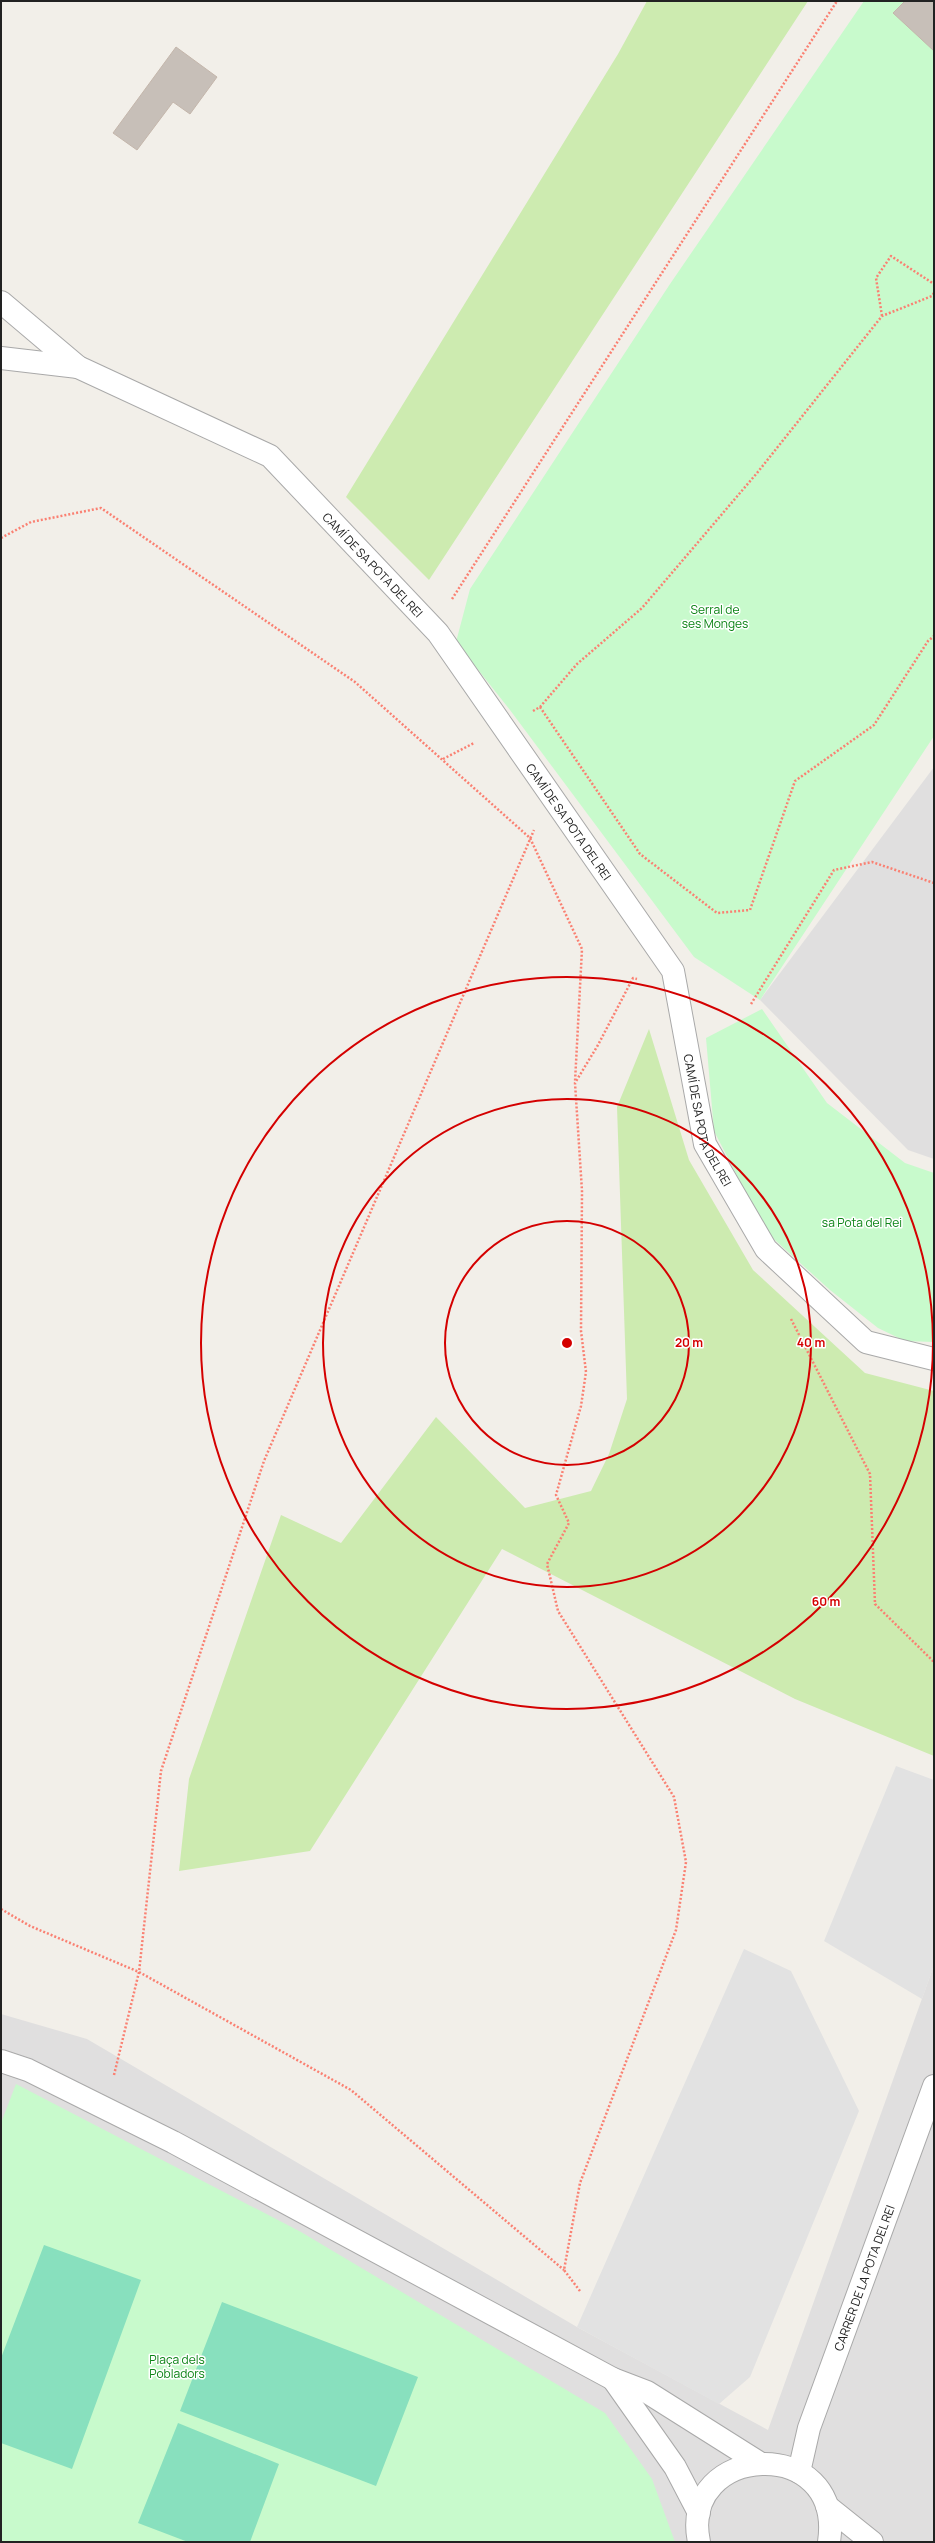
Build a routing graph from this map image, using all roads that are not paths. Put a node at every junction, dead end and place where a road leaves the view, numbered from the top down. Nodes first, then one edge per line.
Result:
1 (1, 302) edge
2 (1, 358) edge
3 (78, 367) junction
4 (934, 1359) edge
5 (1, 2061) edge
6 (934, 2086) edge
7 (613, 2379) junction
8 (758, 2462) junction
9 (799, 2472) junction
10 (827, 2506) junction
11 (699, 2513) junction
12 (699, 2542) edge
13 (828, 2542) edge
14 (872, 2542) edge

1 - 3 street
2 - 3 street
3 - 4 street, CAMÍ DE SA POTA DEL REI
5 - 7 street
6 - 9 street, CARRER DE LA POTA DEL REI
7 - 8 street
7 - 11 street
8 - 9 street
8 - 11 street
9 - 10 street
10 - 13 street
10 - 14 street
11 - 12 street

